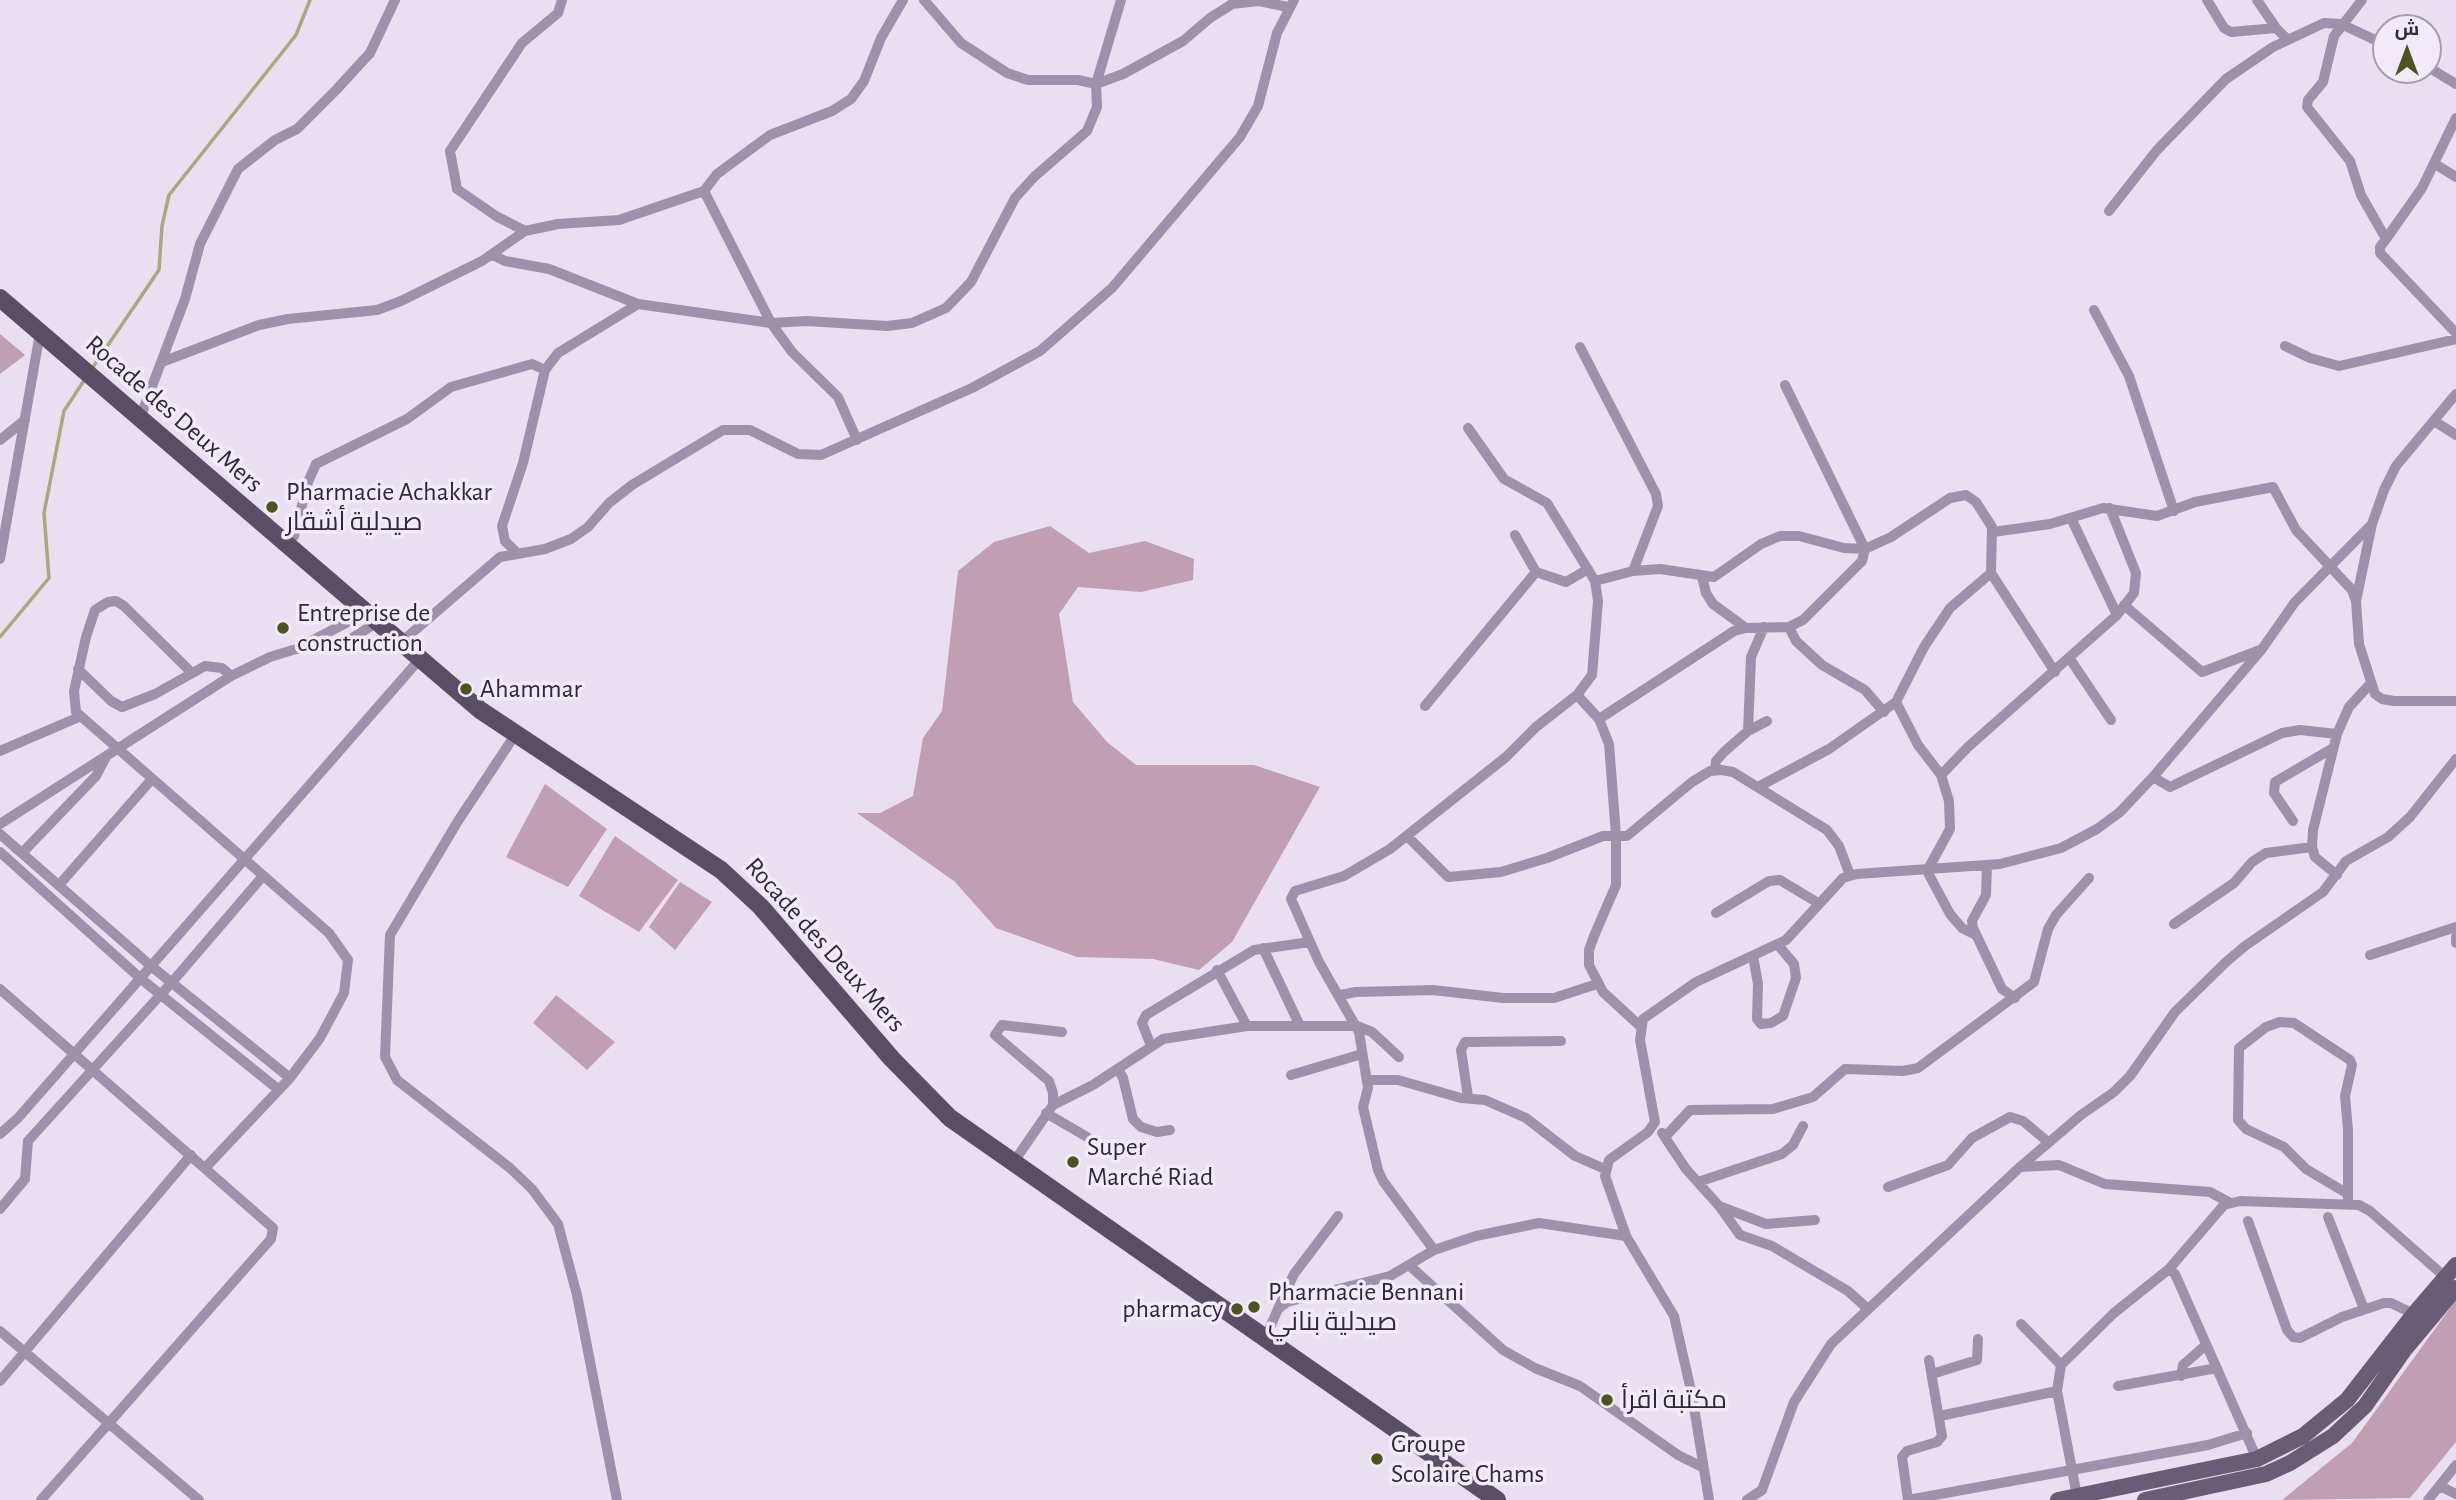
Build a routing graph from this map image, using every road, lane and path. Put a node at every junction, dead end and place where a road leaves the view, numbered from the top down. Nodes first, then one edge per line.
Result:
1 (395, 0) edge
2 (562, 0) edge
3 (903, 0) edge
4 (924, 0) edge
5 (1121, 0) edge
6 (2207, 0) edge
7 (2257, 0) edge
8 (2361, 0) edge
9 (1291, 4) edge
10 (2341, 24) junction
11 (2276, 28) junction
12 (2372, 38) edge
13 (2288, 40) junction
14 (1096, 84) junction
15 (2456, 118) edge
16 (2435, 164) junction
17 (2456, 177) edge
18 (704, 191) junction
19 (2109, 211) dead end
20 (525, 231) junction
21 (2386, 239) junction
22 (493, 255) junction
23 (0, 298) edge
24 (638, 303) junction
25 (2094, 310) dead end
26 (771, 323) junction
27 (2451, 323) edge
28 (40, 333) junction
29 (2456, 333) edge
30 (2456, 339) edge
31 (2285, 346) dead end
32 (1580, 347) dead end
33 (162, 362) junction
34 (545, 370) junction
35 (1785, 385) dead end
36 (2456, 394) edge
37 (141, 418) junction
38 (25, 420) junction
39 (2434, 421) junction
40 (1468, 428) dead end
41 (2456, 435) edge
42 (0, 440) edge
43 (858, 440) junction
44 (2110, 508) junction
45 (2174, 511) junction
46 (2071, 517) junction
47 (2372, 524) junction
48 (1993, 532) junction
49 (1515, 535) dead end
50 (285, 545) junction
51 (1865, 549) junction
52 (516, 552) junction
53 (0, 559) edge
54 (2328, 568) junction
55 (1588, 569) junction
56 (1633, 571) junction
57 (1536, 572) junction
58 (1990, 573) junction
59 (1702, 577) junction
60 (1595, 582) junction
61 (2356, 601) junction
62 (2121, 610) junction
63 (370, 618) junction
64 (1764, 627) junction
65 (1788, 627) junction
66 (1746, 628) junction
67 (399, 644) junction
68 (296, 649) junction
69 (2262, 649) junction
70 (2070, 659) junction
71 (419, 660) junction
72 (78, 669) junction
73 (191, 672) junction
74 (2055, 672) junction
75 (231, 676) junction
76 (2371, 684) junction
77 (1577, 695) junction
78 (2456, 701) edge
79 (1896, 702) junction
80 (1425, 706) dead end
81 (1884, 712) junction
82 (79, 717) junction
83 (1599, 719) junction
84 (2110, 720) dead end
85 (1767, 721) dead end
86 (1748, 731) junction
87 (2337, 734) junction
88 (515, 735) junction
89 (119, 747) junction
90 (2333, 748) junction
91 (0, 751) edge
92 (106, 757) junction
93 (2456, 759) edge
94 (1715, 770) junction
95 (1941, 775) junction
96 (2152, 777) junction
97 (152, 779) junction
98 (1758, 787) junction
99 (2293, 821) dead end
100 (0, 824) edge
101 (0, 834) edge
102 (1616, 835) junction
103 (1407, 836) junction
104 (2312, 847) junction
105 (0, 852) edge
106 (22, 853) junction
107 (244, 859) junction
108 (1987, 866) junction
109 (1927, 871) junction
110 (2337, 874) junction
111 (1850, 875) junction
112 (263, 876) junction
113 (2089, 878) dead end
114 (59, 885) junction
115 (1818, 903) junction
116 (1716, 913) dead end
117 (2174, 923) dead end
118 (2456, 927) edge
119 (1976, 935) junction
120 (2456, 937) edge
121 (1310, 942) junction
122 (2456, 943) edge
123 (1778, 945) junction
124 (1263, 948) junction
125 (2370, 955) dead end
126 (1753, 956) junction
127 (151, 966) junction
128 (1217, 970) junction
129 (140, 978) junction
130 (173, 981) junction
131 (1597, 984) junction
132 (0, 989) edge
133 (161, 994) junction
134 (1340, 995) junction
135 (2015, 998) junction
136 (1247, 1026) junction
137 (1300, 1026) junction
138 (1357, 1026) junction
139 (1640, 1026) junction
140 (1062, 1032) dead end
141 (1561, 1041) dead end
142 (1151, 1046) junction
143 (74, 1053) junction
144 (1362, 1054) junction
145 (1399, 1057) dead end
146 (92, 1068) junction
147 (1118, 1069) junction
148 (1291, 1076) dead end
149 (290, 1078) junction
150 (1367, 1080) junction
151 (279, 1090) junction
152 (1468, 1097) junction
153 (1049, 1109) junction
154 (1655, 1122) junction
155 (1803, 1126) dead end
156 (1170, 1130) dead end
157 (0, 1133) edge
158 (1665, 1137) junction
159 (1087, 1138) dead end
160 (2048, 1142) junction
161 (191, 1155) junction
162 (1013, 1163) junction
163 (206, 1167) junction
164 (2020, 1167) junction
165 (1605, 1169) junction
166 (1698, 1182) junction
167 (1888, 1187) dead end
168 (2348, 1198) junction
169 (2230, 1203) junction
170 (1719, 1206) junction
171 (0, 1209) edge
172 (1338, 1216) dead end
173 (2328, 1217) dead end
174 (1815, 1220) dead end
175 (2248, 1222) dead end
176 (1626, 1236) junction
177 (1434, 1250) junction
178 (1409, 1266) junction
179 (2169, 1269) junction
180 (2452, 1276) edge
181 (1868, 1308) junction
182 (2364, 1309) junction
183 (1278, 1310) junction
184 (2414, 1314) junction
185 (2021, 1324) dead end
186 (0, 1331) edge
187 (1265, 1339) junction
188 (1978, 1339) dead end
189 (2206, 1345) junction
190 (25, 1353) junction
191 (1930, 1360) dead end
192 (2061, 1365) junction
193 (2217, 1368) junction
194 (1932, 1374) junction
195 (2181, 1376) junction
196 (0, 1381) edge
197 (2118, 1387) dead end
198 (2057, 1391) junction
199 (1940, 1416) junction
200 (106, 1423) junction
201 (2246, 1433) junction
202 (2257, 1459) junction
203 (2456, 1465) edge
204 (1702, 1467) junction
205 (2072, 1469) junction
206 (2440, 1486) junction
207 (2456, 1494) edge
208 (2077, 1496) junction
209 (41, 1500) edge
210 (199, 1500) edge
211 (617, 1500) edge
212 (1497, 1500) edge
213 (1709, 1500) edge
214 (1747, 1500) edge
215 (1908, 1500) edge
216 (2058, 1500) edge
217 (2145, 1500) edge
218 (2428, 1500) edge

1 - 33 street
2 - 20 street
3 - 18 street
4 - 14 street
5 - 14 street
6 - 11 street
7 - 11 street
8 - 10 street
9 - 14 street
9 - 43 street
10 - 12 street
10 - 13 street
10 - 21 street
11 - 13 street
13 - 19 street
14 - 26 street
15 - 16 street
16 - 17 street
16 - 21 street
18 - 20 street
18 - 26 street
20 - 22 street
21 - 27 street
22 - 24 street
22 - 33 street
23 - 28 highway, Rocade des Deux Mers
24 - 26 street
24 - 34 street
25 - 45 street
26 - 43 street
27 - 29 street
28 - 37 highway, Rocade des Deux Mers
28 - 38 street
30 - 31 street
32 - 56 street
33 - 37 street
34 - 50 street
34 - 52 street
35 - 51 street
36 - 39 street
37 - 50 highway, Rocade des Deux Mers
38 - 42 street
38 - 53 street
39 - 41 street
39 - 47 street
40 - 55 street
43 - 52 street
44 - 45 street
44 - 46 street
44 - 62 street
45 - 54 street
46 - 48 street
46 - 62 street
47 - 54 street
47 - 61 street
48 - 51 street
48 - 58 street
49 - 57 street
50 - 63 highway, Rocade des Deux Mers
51 - 59 street
51 - 65 street
52 - 67 street
54 - 61 street
54 - 69 street
55 - 57 street
55 - 60 street
56 - 59 street
56 - 60 street
57 - 80 street
58 - 74 street
58 - 79 street
59 - 66 street
60 - 77 street
61 - 76 street
62 - 69 street
62 - 70 street
63 - 67 highway, Rocade des Deux Mers
63 - 68 street
63 - 68 street
64 - 65 street
64 - 66 street
64 - 86 street
65 - 81 street
66 - 83 street
67 - 71 highway, Rocade des Deux Mers
68 - 75 street
69 - 96 street
70 - 74 street
70 - 84 street
71 - 88 highway, Rocade des Deux Mers
71 - 107 street
72 - 73 street
72 - 73 street
72 - 82 street
73 - 75 street
74 - 95 street
75 - 89 street
76 - 78 street
76 - 87 street
77 - 83 street
77 - 103 street
79 - 81 street
79 - 95 street
81 - 98 street
82 - 89 street
82 - 91 street
83 - 102 street
85 - 86 street
86 - 94 street
87 - 90 street
87 - 96 street
88 - 162 highway, Rocade des Deux Mers
88 - 211 street
89 - 92 street
89 - 97 street
90 - 99 street
90 - 104 street
92 - 100 street
92 - 106 street
93 - 110 street
94 - 98 street
94 - 102 street
95 - 109 street
96 - 108 street
97 - 107 street
97 - 114 street
98 - 111 street
101 - 106 street
102 - 103 street
102 - 131 street
103 - 121 street
104 - 110 street
104 - 117 street
105 - 129 street
106 - 114 street
107 - 112 street
107 - 127 street
108 - 109 street
108 - 119 street
109 - 111 street
109 - 119 street
110 - 160 street
111 - 115 street
112 - 130 street
112 - 149 street
113 - 135 street
114 - 127 street
115 - 116 street
115 - 123 street
118 - 125 street
119 - 135 street
120 - 122 street
121 - 124 street
121 - 134 street
123 - 126 street
123 - 126 street
124 - 128 street
124 - 137 street
126 - 139 street
127 - 129 street
127 - 130 street
128 - 136 street
128 - 142 street
129 - 133 street
129 - 143 street
130 - 133 street
130 - 149 street
131 - 134 street
131 - 139 street
132 - 143 street
133 - 146 street
133 - 151 street
134 - 138 street
135 - 158 street
136 - 137 street
136 - 142 street
137 - 138 street
138 - 144 street
138 - 145 street
139 - 154 street
140 - 153 street
141 - 152 street
142 - 147 street
143 - 146 street
143 - 157 street
144 - 148 street
144 - 150 street
146 - 161 street
146 - 171 street
147 - 153 street
147 - 156 street
149 - 151 street
150 - 152 street
150 - 177 street
151 - 163 street
152 - 165 street
153 - 159 street
153 - 162 street
154 - 158 street
154 - 165 street
155 - 166 street
158 - 166 street
160 - 164 street
160 - 167 street
161 - 163 street
161 - 190 street
162 - 187 highway, Rocade des Deux Mers
163 - 200 street
164 - 169 street
164 - 181 street
165 - 176 street
166 - 170 street
168 - 168 street
168 - 169 street
168 - 180 street
169 - 179 street
170 - 174 street
170 - 181 street
172 - 183 street
173 - 182 street
175 - 182 street
176 - 177 street
176 - 204 street
177 - 178 street
178 - 183 street
178 - 204 street
179 - 189 street
179 - 192 street
180 - 184 main road
180 - 217 main road
181 - 214 street
182 - 184 street
183 - 187 street
184 - 202 main road
185 - 192 street
186 - 190 street
187 - 212 highway, Rocade des Deux Mers
188 - 194 street
189 - 193 street
189 - 195 street
190 - 196 street
190 - 200 street
191 - 194 street
192 - 198 street
193 - 195 street
193 - 201 street
194 - 199 street
195 - 197 street
198 - 199 street
198 - 205 street
199 - 215 street
200 - 209 street
200 - 210 street
201 - 202 street
201 - 205 street
202 - 208 main road
203 - 206 street
204 - 213 street
205 - 208 street
205 - 215 street
206 - 207 street
206 - 218 street
208 - 216 main road

